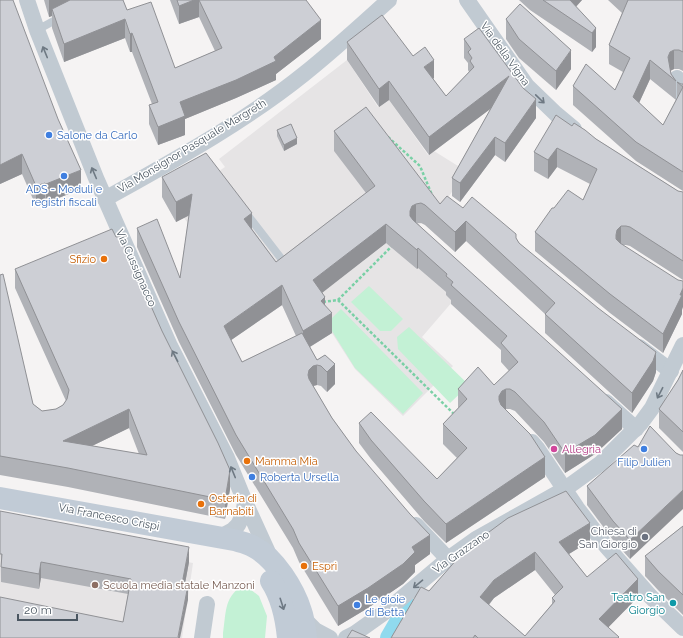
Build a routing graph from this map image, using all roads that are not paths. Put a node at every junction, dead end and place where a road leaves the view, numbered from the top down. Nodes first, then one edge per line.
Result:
1 (27, 0) edge
2 (389, 0) edge
3 (467, 0) edge
4 (68, 14) edge
5 (37, 30) junction
6 (677, 78) dead end
7 (683, 94) edge
8 (584, 137) edge
9 (105, 199) junction
10 (240, 205) edge
11 (280, 257) edge
12 (628, 339) edge
13 (683, 345) edge
14 (671, 371) junction
15 (595, 392) edge
16 (639, 426) junction
17 (522, 433) edge
18 (653, 436) edge
19 (565, 489) junction
20 (0, 498) edge
21 (245, 502) junction
22 (408, 516) edge
23 (218, 538) junction
24 (448, 559) junction
25 (274, 564) junction
26 (207, 604) dead end
27 (305, 628) edge
28 (683, 628) edge
29 (353, 637) edge
30 (202, 638) edge
31 (288, 638) edge
32 (330, 638) edge

1 - 5 street, Via Cussignacco
2 - 9 street, Via Monsignor Pasquale Margreth
3 -> 8 street, Via della Vigna
4 - 5 lane
9 -> 5 street, Via Cussignacco
6 - 7 street
21 -> 9 street, Via Cussignacco
10 - 11 lane
12 - 14 street
13 - 14 street, Via Grazzano
14 -> 16 street, Via Grazzano
15 - 16 street
16 - 18 street
16 - 19 street, Via Grazzano
17 - 19 street
19 - 24 street, Via Grazzano
19 - 28 street
20 - 23 street, Via Francesco Crispi
21 - 23 street
21 - 25 street, Via Cussignacco
22 - 24 street
23 - 25 street
23 -> 31 street
24 -> 29 street, Via Grazzano
25 - 27 street
26 - 30 street
27 - 32 street

